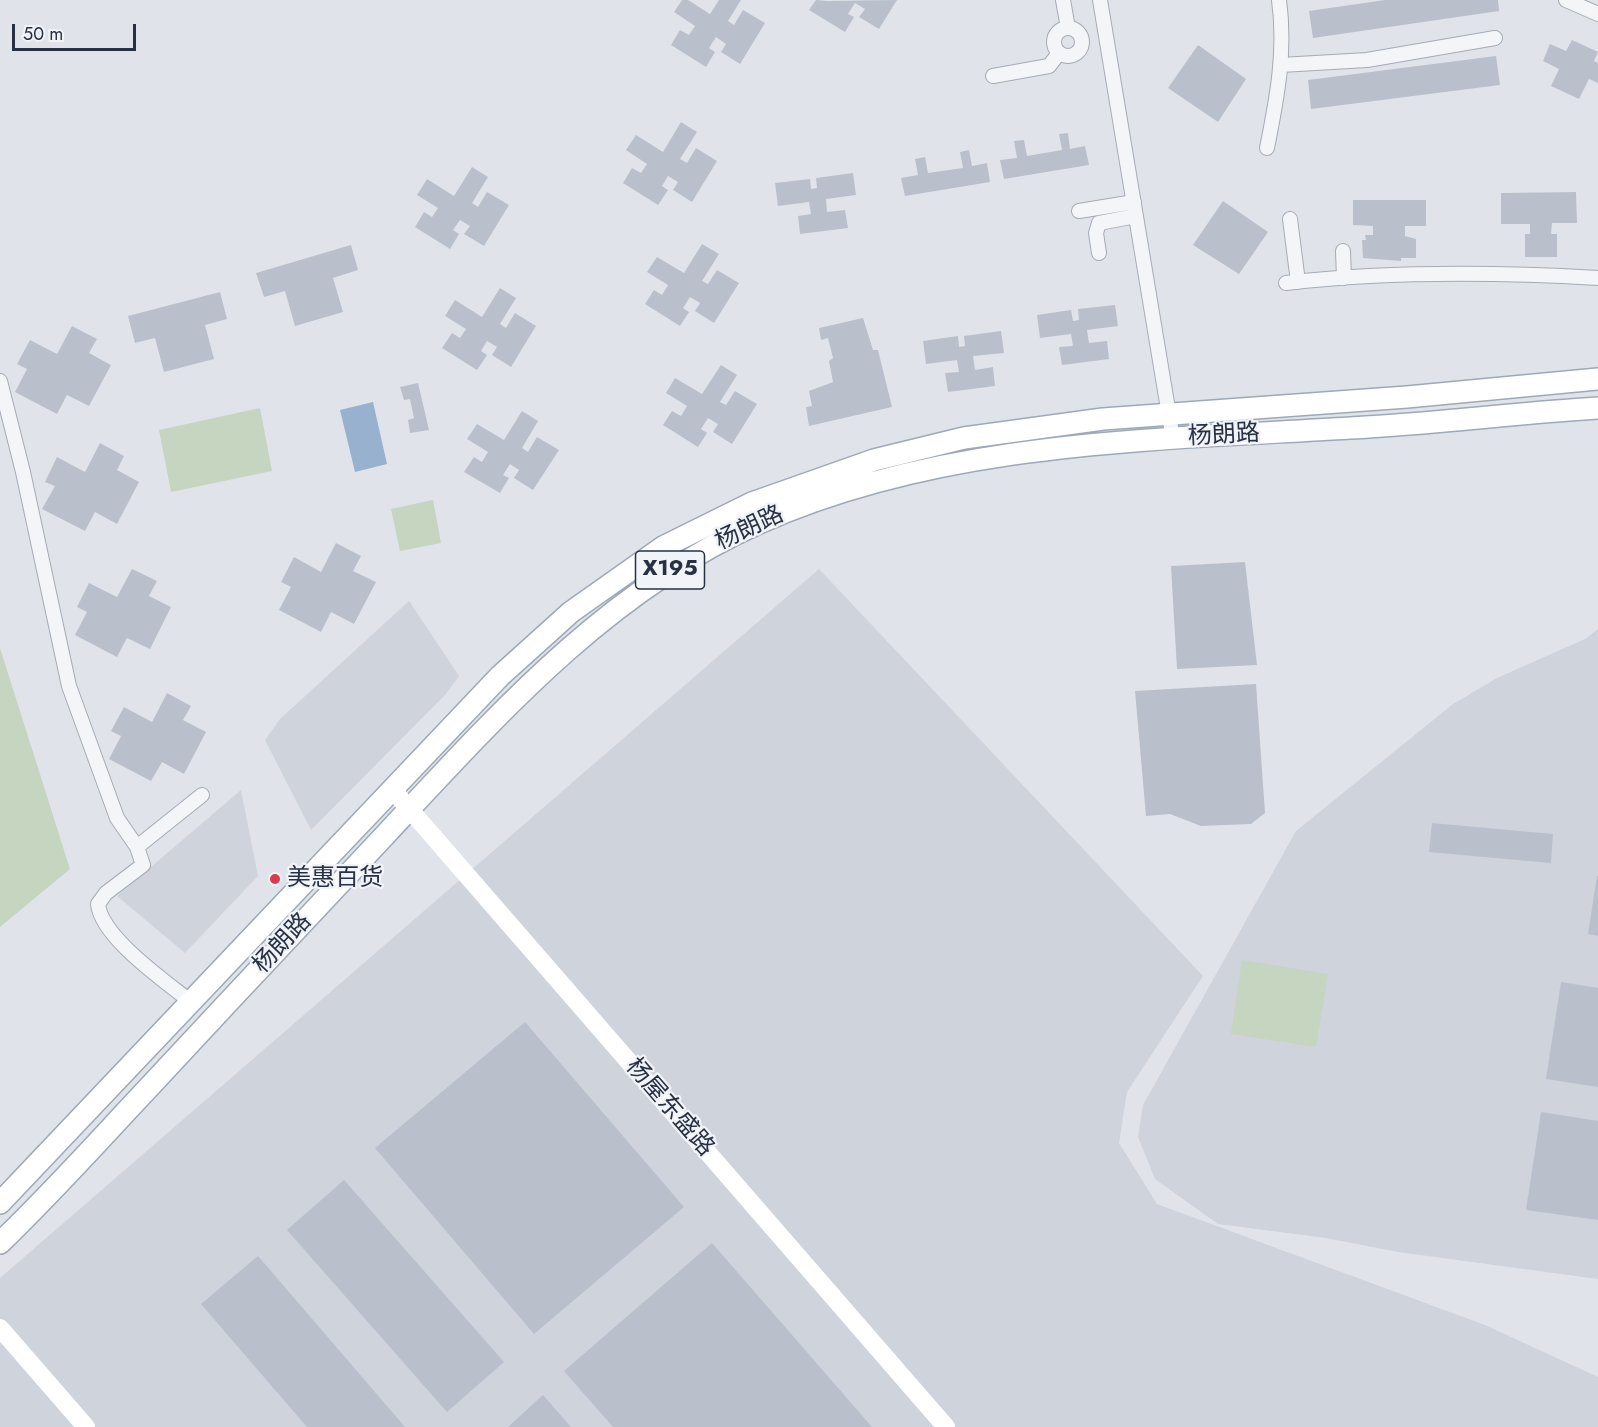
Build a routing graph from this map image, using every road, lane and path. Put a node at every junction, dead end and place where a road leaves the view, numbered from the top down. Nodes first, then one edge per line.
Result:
1 (1063, 0) edge
2 (1100, 0) edge
3 (1279, 0) edge
4 (1566, 0) edge
5 (1598, 14) edge
6 (1068, 28) junction
7 (1106, 34) junction
8 (1495, 38) dead end
9 (1082, 39) junction
10 (1059, 53) junction
11 (1281, 65) junction
12 (993, 76) dead end
13 (1267, 148) dead end
14 (1135, 209) junction
15 (1079, 211) dead end
16 (1290, 219) dead end
17 (1343, 251) dead end
18 (1100, 253) dead end
19 (1344, 278) junction
20 (1598, 278) edge
21 (1598, 379) edge
22 (0, 381) edge
23 (1598, 408) edge
24 (1168, 413) junction
25 (1173, 439) junction
26 (392, 789) junction
27 (202, 795) dead end
28 (410, 809) junction
29 (137, 848) junction
30 (191, 1002) junction
31 (0, 1203) edge
32 (0, 1243) edge
33 (0, 1328) edge
34 (87, 1427) edge
35 (945, 1427) edge

1 - 6 street
2 - 7 street
3 - 11 street
4 - 5 street
6 - 9 street
6 - 10 street
7 - 9 street
7 - 14 street
8 - 11 street
9 - 10 street
10 - 12 street
11 - 13 street
14 - 15 street
14 - 18 street
14 - 24 street
16 - 19 street
17 - 19 street
19 - 20 street
21 - 24 main road, 杨朗路 / X195
22 - 29 street
23 - 25 main road, 杨朗路 / X195
24 - 25 street
24 - 26 main road, 杨朗路 / X195
25 - 28 main road, 杨朗路 / X195
26 - 28 street, 杨屋东盛路
26 - 30 main road, 杨朗路 / X195
27 - 29 street
28 - 32 main road, 杨朗路 / X195
28 - 35 street, 杨屋东盛路
29 - 30 street
30 - 31 main road, 杨朗路 / X195
33 - 34 street

